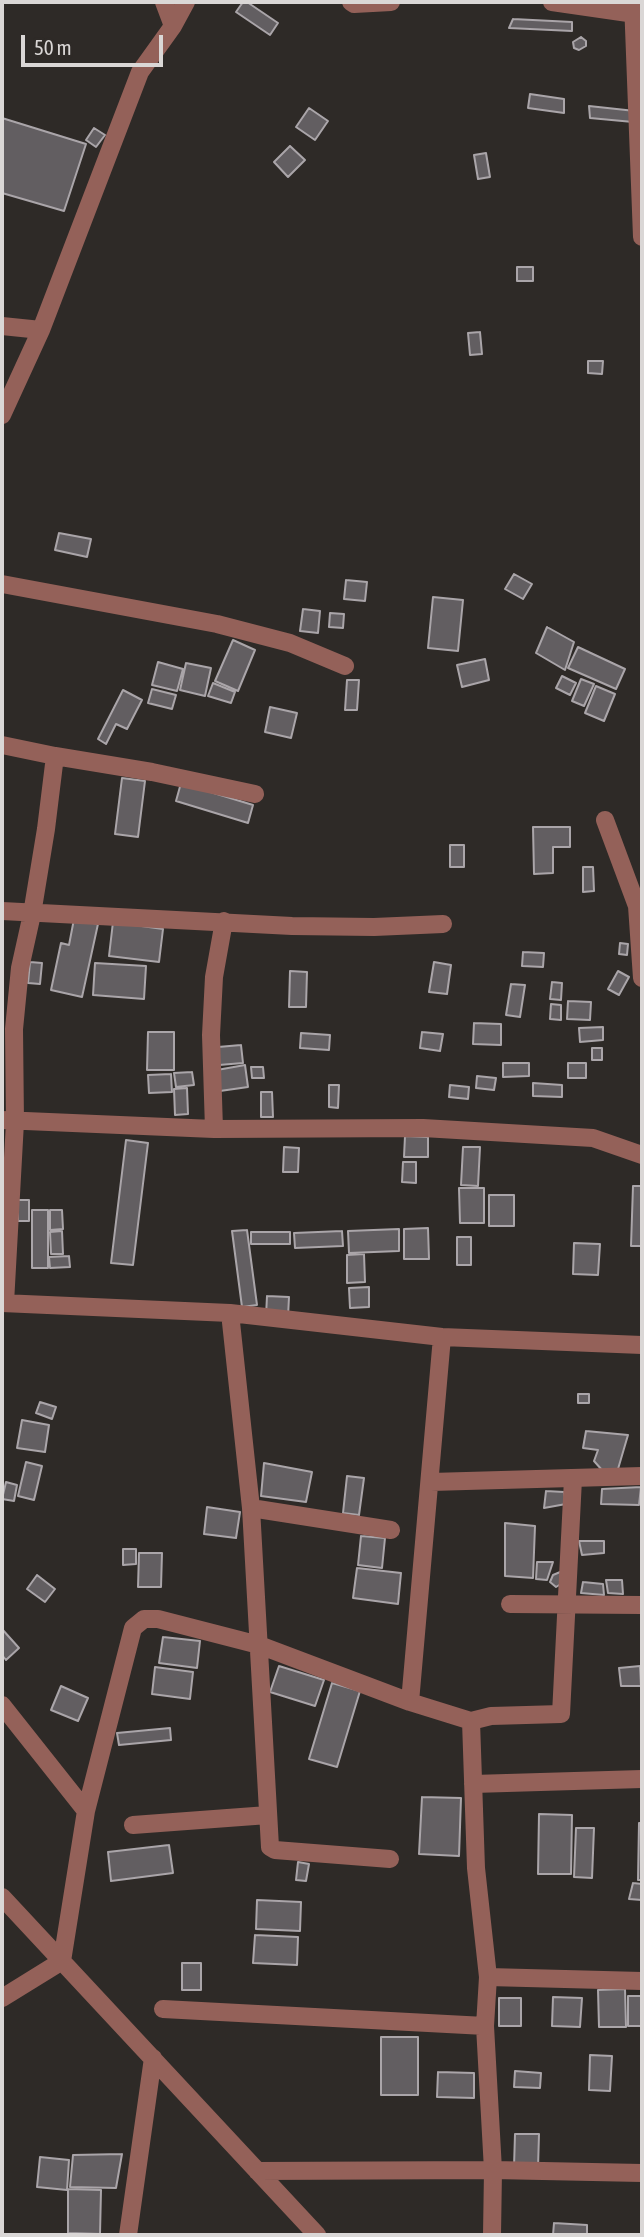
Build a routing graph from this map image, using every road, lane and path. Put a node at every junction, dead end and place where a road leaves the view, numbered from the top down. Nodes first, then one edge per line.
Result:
1 (164, 2) edge
2 (186, 2) edge
3 (351, 2) edge
4 (391, 2) edge
5 (552, 2) edge
6 (636, 10) edge
7 (173, 26) junction
8 (642, 237) edge
9 (2, 326) edge
10 (41, 330) junction
11 (2, 415) edge
12 (2, 584) edge
13 (345, 666) dead end
14 (2, 745) edge
15 (55, 756) junction
16 (255, 794) dead end
17 (605, 820) dead end
18 (2, 911) edge
19 (32, 914) junction
20 (224, 920) junction
21 (443, 924) dead end
22 (642, 978) edge
23 (8, 1121) edge
24 (214, 1129) junction
25 (642, 1155) edge
26 (4, 1303) edge
27 (230, 1313) junction
28 (442, 1336) junction
29 (642, 1345) edge
30 (642, 1476) edge
31 (573, 1479) junction
32 (431, 1482) junction
33 (251, 1508) junction
34 (391, 1530) dead end
35 (510, 1604) dead end
36 (568, 1604) junction
37 (642, 1605) edge
38 (259, 1645) junction
39 (410, 1702) junction
40 (2, 1705) edge
41 (471, 1721) junction
42 (642, 1779) edge
43 (473, 1784) junction
44 (86, 1811) junction
45 (268, 1815) junction
46 (133, 1825) dead end
47 (390, 1859) dead end
48 (2, 1897) edge
49 (62, 1961) junction
50 (488, 1977) junction
51 (642, 1981) edge
52 (2, 1998) edge
53 (163, 2008) dead end
54 (485, 2026) junction
55 (153, 2059) junction
56 (493, 2170) junction
57 (257, 2171) junction
58 (642, 2173) edge
59 (128, 2235) edge
60 (317, 2235) edge
61 (492, 2235) edge

1 - 7 street
2 - 7 street
3 - 4 street
5 - 6 street
6 - 8 street
7 - 10 street
9 - 10 street
10 - 11 street
12 - 13 street
14 - 15 street
15 - 16 street
15 - 19 street
17 - 22 street
18 - 19 street
19 - 20 street
19 - 23 street
20 - 21 street
20 - 24 street
23 - 24 street
23 - 26 street
24 - 25 street
26 - 27 street
27 - 28 street
27 - 33 street
28 - 29 street
28 - 32 street
30 - 31 street
31 - 32 street
31 - 36 street
32 - 39 street
33 - 34 street
33 - 38 street
35 - 36 street
36 - 37 street
36 - 41 street
38 - 39 street
38 - 44 street
38 - 45 street
39 - 41 street
40 - 44 street
41 - 43 street
42 - 43 street
43 - 50 street
44 - 49 street
45 - 46 street
45 - 47 street
48 - 49 street
49 - 52 street
49 - 55 street
50 - 51 street
50 - 54 street
53 - 54 street
54 - 56 street
55 - 57 street
55 - 59 street
56 - 57 street
56 - 58 street
56 - 61 street
57 - 60 street

